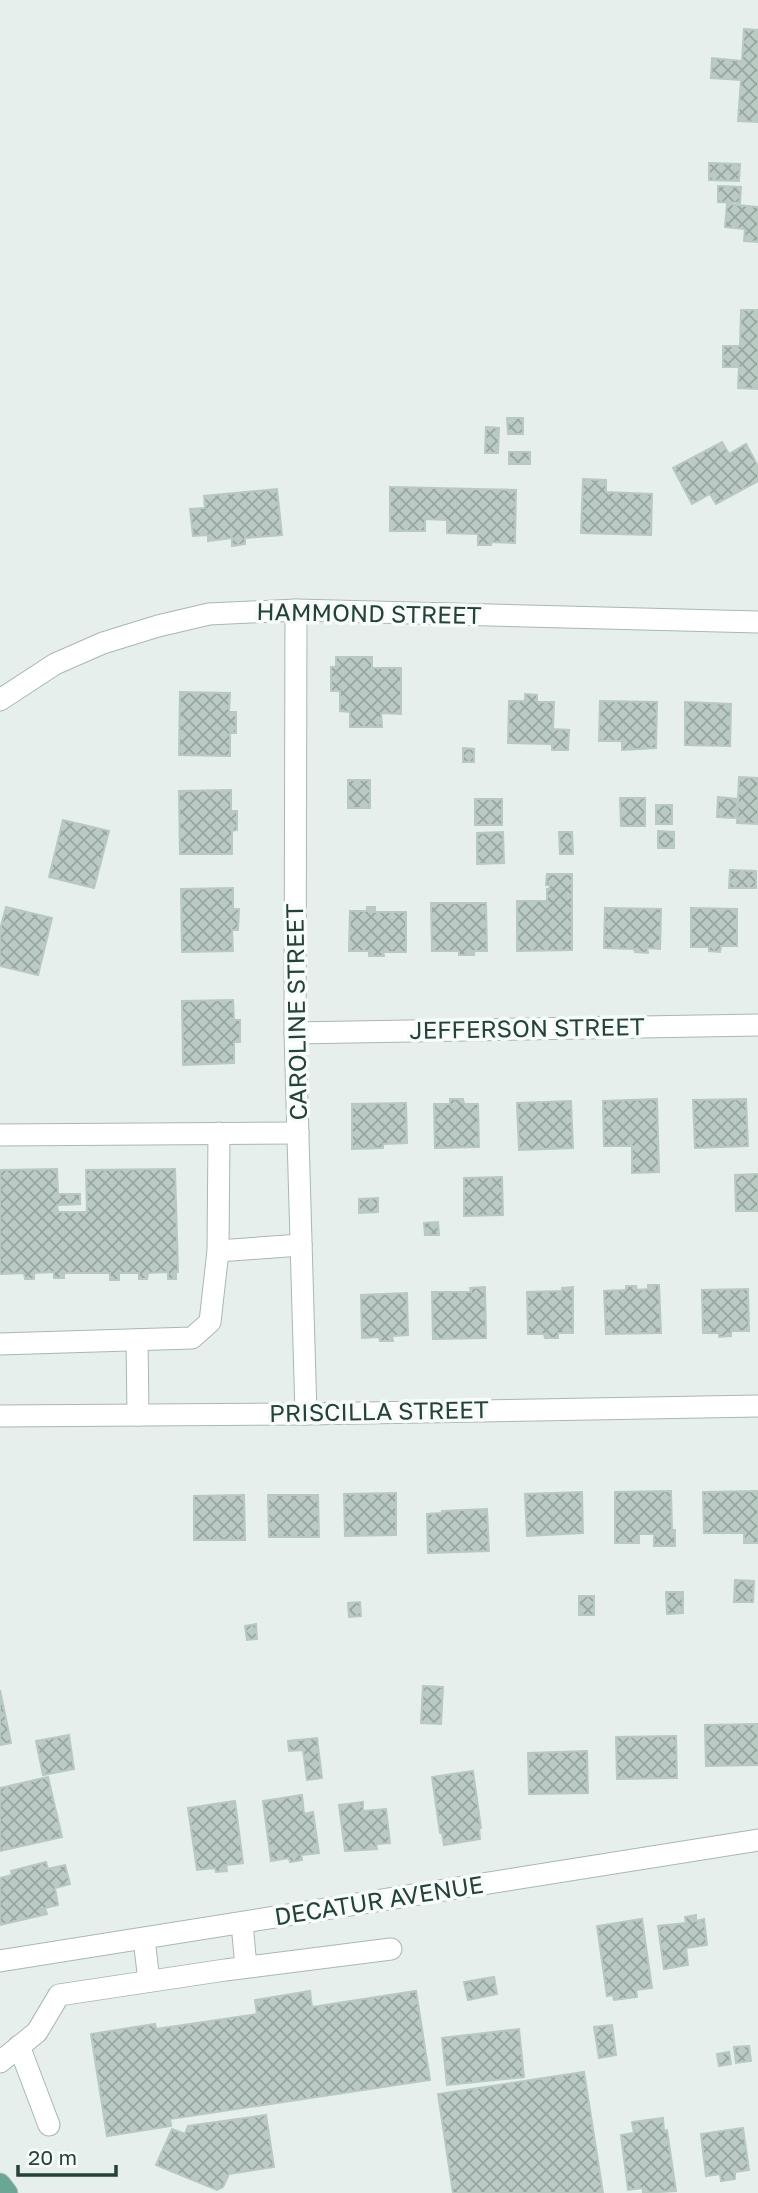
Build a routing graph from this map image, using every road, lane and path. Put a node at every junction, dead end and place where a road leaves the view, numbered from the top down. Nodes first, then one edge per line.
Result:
1 (296, 610) junction
2 (758, 622) edge
3 (0, 700) edge
4 (758, 1025) edge
5 (295, 1033) junction
6 (219, 1133) junction
7 (298, 1133) junction
8 (0, 1135) edge
9 (301, 1245) junction
10 (218, 1251) junction
11 (137, 1340) junction
12 (0, 1344) edge
13 (758, 1406) edge
14 (306, 1414) junction
15 (138, 1415) junction
16 (0, 1416) edge
17 (758, 1840) edge
18 (242, 1923) junction
19 (144, 1939) junction
20 (391, 1949) dead end
21 (0, 1961) edge
22 (246, 1968) junction
23 (149, 1981) junction
24 (19, 2046) junction
25 (0, 2062) edge
26 (49, 2125) dead end
27 (0, 2184) edge
28 (6, 2193) edge

1 - 2 street, HAMMOND STREET
1 - 3 street, HAMMOND STREET
1 - 5 street, CAROLINE STREET
4 - 5 street, JEFFERSON STREET
5 - 7 street, CAROLINE STREET
6 - 7 street
6 - 8 street
6 - 10 street
7 - 9 street, CAROLINE STREET
9 - 10 street
9 - 14 street, CAROLINE STREET
10 - 11 street
11 - 12 street
11 - 15 street
13 - 14 street, PRISCILLA STREET
14 - 15 street, PRISCILLA STREET
15 - 16 street, PRISCILLA STREET
17 - 18 street, DECATUR AVENUE
18 - 19 street, DECATUR AVENUE
18 - 22 street
19 - 21 street, DECATUR AVENUE
19 - 23 street
20 - 22 street
22 - 23 street
23 - 24 street
24 - 25 street
24 - 26 street
27 - 28 main road

